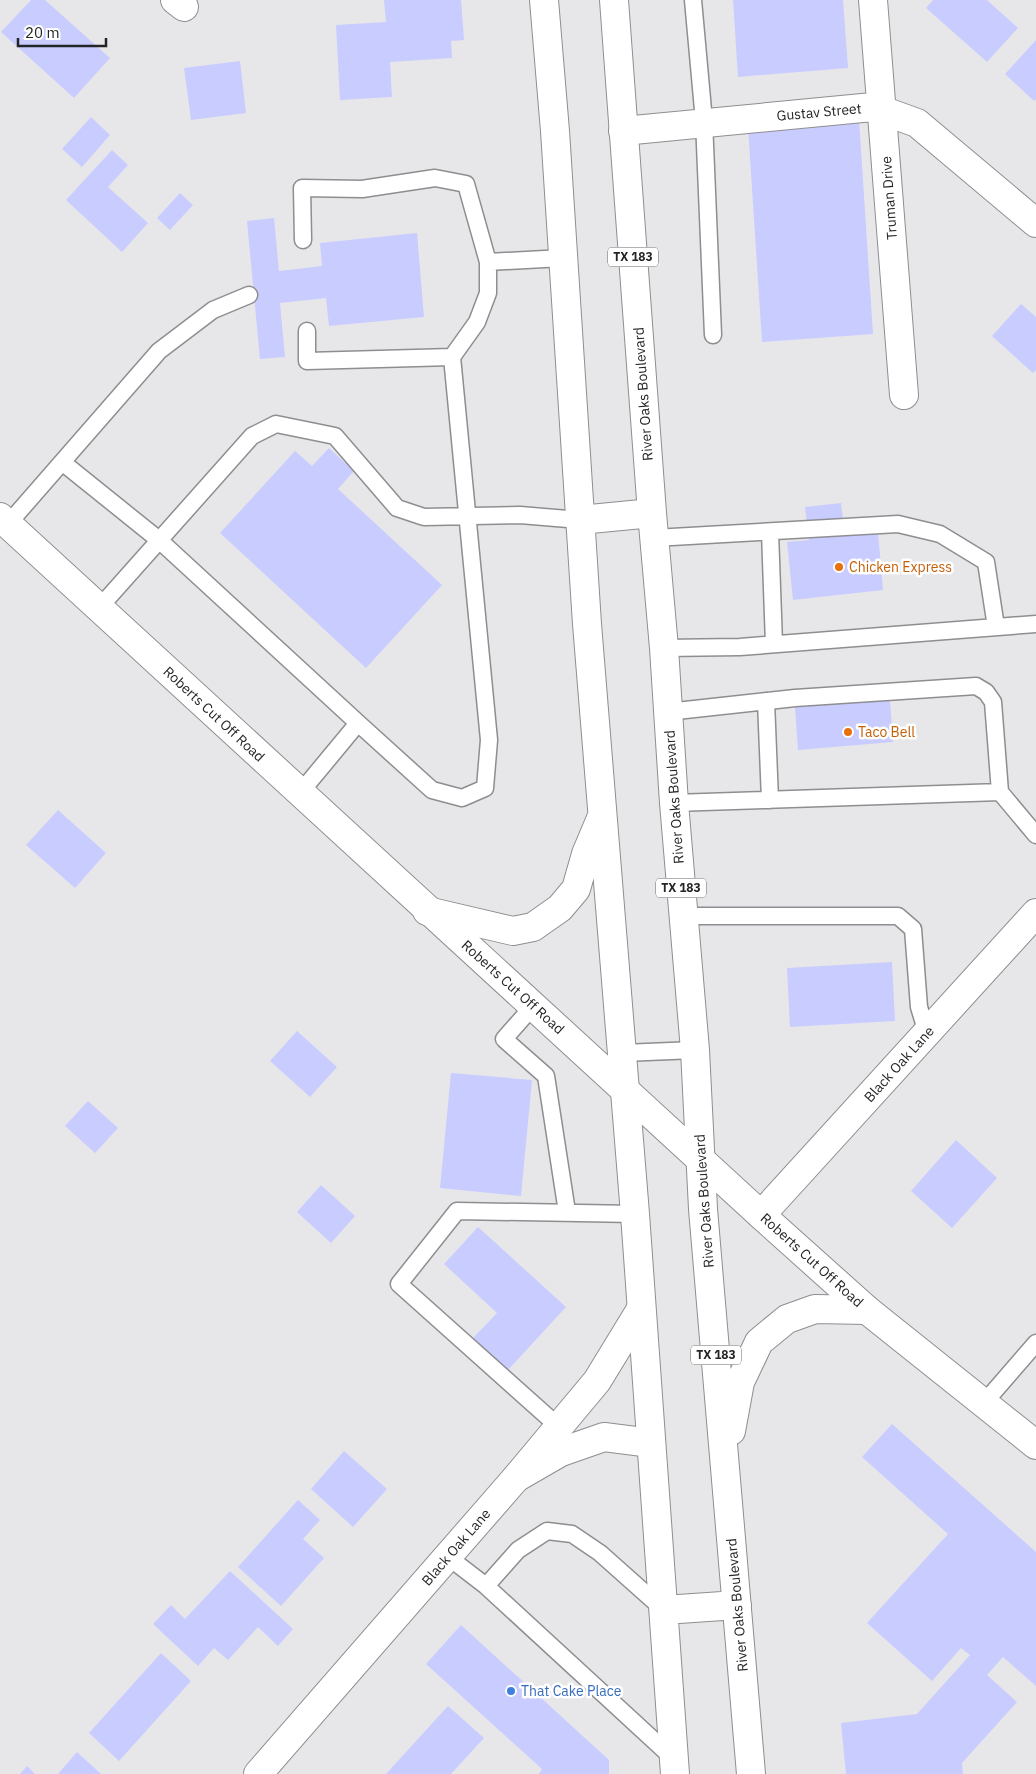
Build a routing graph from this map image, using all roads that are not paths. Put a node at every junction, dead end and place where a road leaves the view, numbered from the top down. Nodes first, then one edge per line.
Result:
1 (544, 0) edge
2 (614, 0) edge
3 (693, 0) edge
4 (873, 0) edge
5 (882, 109) junction
6 (704, 122) junction
7 (623, 131) junction
8 (1036, 223) edge
9 (303, 240) dead end
10 (563, 258) junction
11 (488, 262) junction
12 (249, 295) dead end
13 (307, 331) dead end
14 (714, 335) dead end
15 (452, 357) junction
16 (904, 395) dead end
17 (62, 462) junction
18 (468, 517) junction
19 (4, 520) edge
20 (580, 520) junction
21 (653, 526) junction
22 (770, 532) junction
23 (159, 540) junction
24 (99, 608) junction
25 (1036, 624) edge
26 (996, 627) junction
27 (774, 644) junction
28 (664, 648) junction
29 (766, 701) junction
30 (667, 712) junction
31 (358, 724) junction
32 (1000, 792) junction
33 (300, 793) junction
34 (770, 800) junction
35 (674, 804) junction
36 (603, 812) junction
37 (1036, 835) edge
38 (427, 911) junction
39 (1036, 913) edge
40 (683, 916) junction
41 (534, 1005) junction
42 (927, 1033) junction
43 (695, 1050) junction
44 (622, 1054) junction
45 (625, 1090) junction
46 (700, 1160) junction
47 (567, 1212) junction
48 (635, 1214) junction
49 (761, 1215) junction
50 (641, 1309) junction
51 (867, 1310) junction
52 (1036, 1343) edge
53 (984, 1403) junction
54 (559, 1427) junction
55 (651, 1443) junction
56 (1036, 1445) edge
57 (724, 1467) junction
58 (516, 1478) junction
59 (447, 1556) junction
60 (486, 1586) junction
61 (737, 1605) junction
62 (664, 1610) junction
63 (674, 1766) edge
64 (258, 1774) edge
65 (751, 1774) edge

1 - 10 main road
2 - 7 main road, River Oaks Boulevard / TX 183
3 - 6 lane
4 - 5 main road, Truman Drive
5 - 6 main road, Gustav Street
5 - 8 main road, Gustav Street
5 - 16 main road, Truman Drive
6 - 7 main road, Gustav Street
6 - 14 lane
7 - 21 main road, River Oaks Boulevard / TX 183
9 - 11 lane
10 - 11 lane
10 - 20 main road
11 - 15 lane
12 - 17 lane
13 - 15 lane
15 - 18 lane
17 - 19 lane
17 - 23 lane
18 - 20 lane
18 - 23 lane
18 - 31 lane
19 - 24 main road, Roberts Cut Off Road
20 - 21 main road
20 - 36 main road
21 - 22 lane
21 - 28 main road, River Oaks Boulevard / TX 183
22 - 26 lane
22 - 27 lane
23 - 24 lane
23 - 31 lane
24 - 33 main road, Roberts Cut Off Road
25 - 26 lane
26 - 27 lane
27 - 28 lane
28 - 30 main road, River Oaks Boulevard / TX 183
29 - 30 lane
29 - 32 lane
29 - 34 lane
30 - 35 main road, River Oaks Boulevard / TX 183
31 - 33 lane
32 - 34 lane
32 - 37 lane
33 - 38 main road, Roberts Cut Off Road
34 - 35 lane
35 - 40 main road, River Oaks Boulevard / TX 183
36 - 38 main road
36 - 44 main road
38 - 41 main road, Roberts Cut Off Road
39 - 42 main road, Black Oak Lane
40 - 42 lane
40 - 43 main road, River Oaks Boulevard / TX 183
41 - 45 main road, Roberts Cut Off Road
41 - 47 lane
42 - 49 main road, Black Oak Lane
43 - 44 lane
43 - 46 main road, River Oaks Boulevard / TX 183
44 - 45 main road
45 - 46 main road, Roberts Cut Off Road
45 - 48 main road
46 - 49 main road, Roberts Cut Off Road
46 - 57 main road, River Oaks Boulevard / TX 183
47 - 48 lane
47 - 54 lane
48 - 50 main road
49 - 51 main road, Roberts Cut Off Road
50 - 54 main road, Black Oak Lane
50 - 55 main road
51 - 53 main road, Roberts Cut Off Road
51 - 57 main road
52 - 53 lane
53 - 56 main road, Roberts Cut Off Road
54 - 58 main road, Black Oak Lane
55 - 58 main road
55 - 62 main road
57 - 61 main road, River Oaks Boulevard / TX 183
58 - 59 main road, Black Oak Lane
59 - 60 lane
59 - 64 main road, Black Oak Lane
60 - 62 lane
60 - 63 lane
61 - 62 main road
61 - 65 main road, River Oaks Boulevard / TX 183
62 - 63 main road

